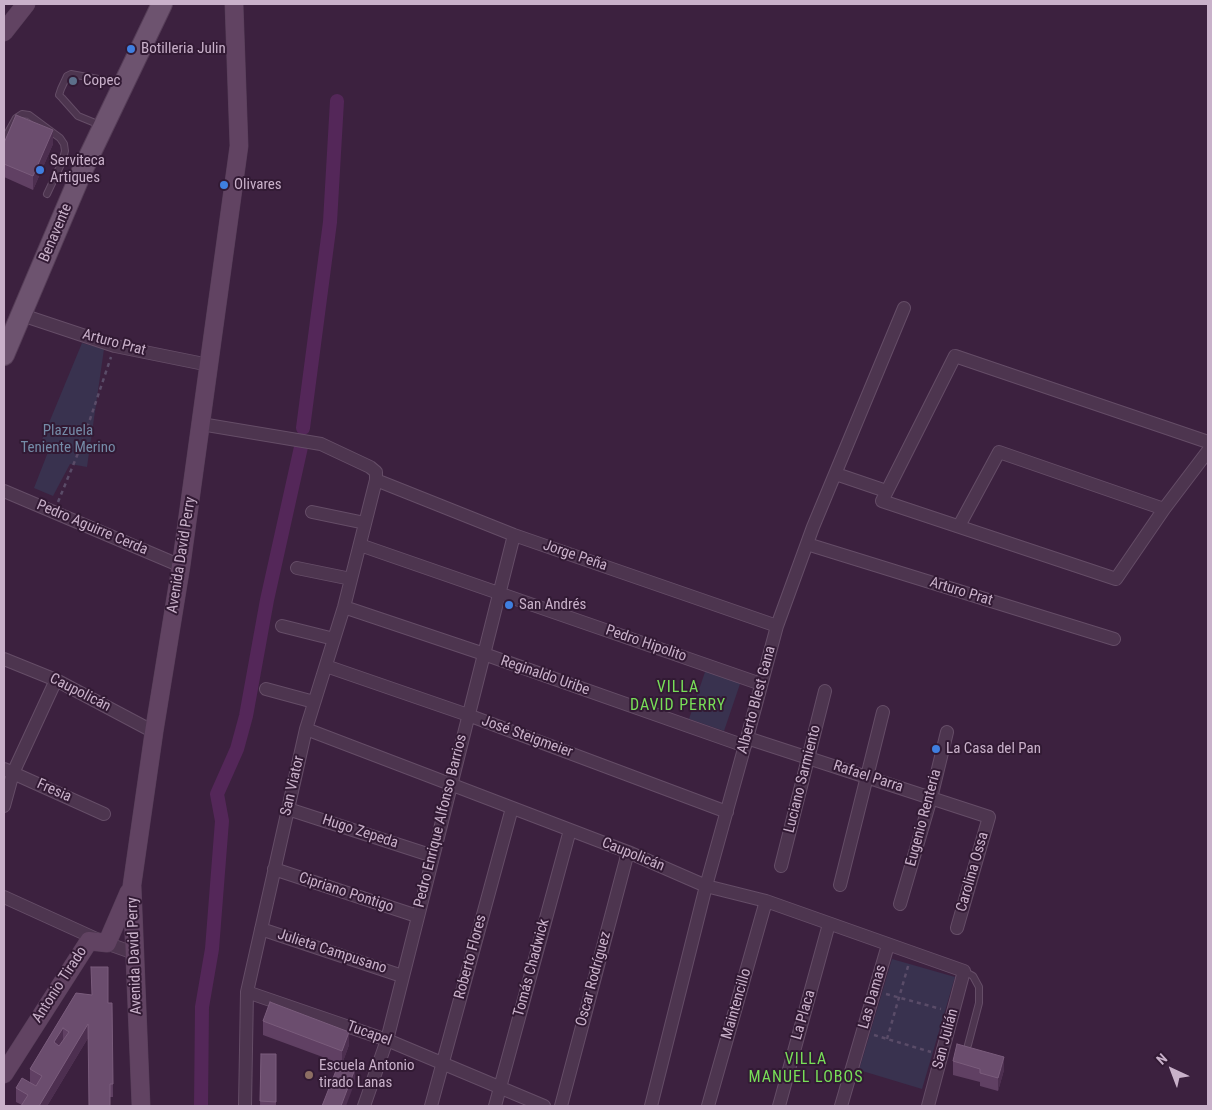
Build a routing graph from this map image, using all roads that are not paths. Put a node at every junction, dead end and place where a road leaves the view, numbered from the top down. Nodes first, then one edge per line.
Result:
1 (26, 4) edge
2 (162, 4) edge
3 (234, 4) edge
4 (4, 32) edge
5 (124, 84) junction
6 (104, 127) junction
7 (4, 140) edge
8 (72, 167) junction
9 (47, 194) dead end
10 (904, 308) dead end
11 (22, 315) junction
12 (4, 355) edge
13 (209, 365) junction
14 (201, 424) junction
15 (1208, 442) edge
16 (1208, 451) edge
17 (836, 474) junction
18 (376, 476) junction
19 (4, 491) edge
20 (886, 491) junction
21 (1164, 509) junction
22 (312, 512) dead end
23 (365, 523) junction
24 (959, 526) junction
25 (514, 535) junction
26 (807, 544) junction
27 (360, 545) junction
28 (181, 566) junction
29 (297, 568) dead end
30 (351, 579) junction
31 (499, 593) junction
32 (344, 607) junction
33 (282, 626) dead end
34 (776, 626) junction
35 (334, 639) junction
36 (1114, 639) dead end
37 (484, 654) junction
38 (4, 659) edge
39 (326, 666) junction
40 (56, 680) junction
41 (761, 684) junction
42 (266, 689) dead end
43 (825, 691) dead end
44 (314, 702) junction
45 (883, 712) dead end
46 (468, 715) junction
47 (306, 729) junction
48 (154, 732) junction
49 (947, 732) dead end
50 (746, 742) junction
51 (808, 758) junction
52 (8, 771) edge
53 (867, 777) junction
54 (450, 784) junction
55 (931, 798) junction
56 (4, 806) edge
57 (512, 808) junction
58 (288, 809) junction
59 (727, 812) junction
60 (104, 814) dead end
61 (988, 817) joint
62 (570, 830) junction
63 (628, 852) junction
64 (432, 856) junction
65 (781, 866) dead end
66 (274, 869) junction
67 (840, 884) dead end
68 (132, 885) junction
69 (706, 886) junction
70 (4, 897) edge
71 (766, 902) junction
72 (900, 904) dead end
73 (417, 916) junction
74 (830, 924) junction
75 (957, 928) dead end
76 (261, 930) junction
77 (107, 943) junction
78 (888, 944) junction
79 (134, 953) junction
80 (964, 971) junction
81 (402, 976) junction
82 (247, 992) junction
83 (386, 1040) junction
84 (968, 1045) edge
85 (442, 1063) junction
86 (4, 1072) edge
87 (500, 1088) junction
88 (141, 1106) edge
89 (245, 1106) edge
90 (364, 1106) edge
91 (431, 1106) edge
92 (495, 1106) edge
93 (544, 1106) edge
94 (560, 1106) edge
95 (651, 1106) edge
96 (708, 1106) edge
97 (778, 1106) edge
98 (841, 1106) edge
99 (928, 1106) edge

1 - 4 main road
2 - 5 main road, Benavente
3 - 13 main road, Avenida David Perry
5 - 6 main road, Benavente
5 - 6 lane
6 - 8 main road, Benavente
7 - 8 lane
8 - 9 lane
8 - 11 main road, Benavente
10 - 17 street, Alberto Blest Gana
11 - 12 main road, Benavente
11 - 13 street, Arturo Prat
13 - 14 main road, Avenida David Perry
14 - 18 street, Jorge Peña
14 - 28 main road, Avenida David Perry
15 - 20 street
16 - 21 street
17 - 20 street
17 - 26 street, Alberto Blest Gana
18 - 23 street, San Viator
18 - 25 street, Jorge Peña
19 - 28 street, Pedro Aguirre Cerda
20 - 24 street
21 - 24 street
21 - 24 street
22 - 23 street
23 - 27 street, San Viator
25 - 31 street, Pedro Enrique Alfonso Barrios
25 - 34 street, Jorge Peña
26 - 34 street, Alberto Blest Gana
26 - 36 street, Arturo Prat
27 - 30 street, San Viator
27 - 31 street, Pedro Hipolito
28 - 48 main road, Avenida David Perry
29 - 30 street
30 - 32 street, San Viator
31 - 37 street, Pedro Enrique Alfonso Barrios
31 - 41 street, Pedro Hipolito
32 - 35 street, San Viator
32 - 37 street, Reginaldo Uribe
33 - 35 street
34 - 41 street, Alberto Blest Gana
35 - 39 street, San Viator
37 - 46 street, Pedro Enrique Alfonso Barrios
37 - 50 street, Reginaldo Uribe
38 - 40 street, Caupolicán
39 - 44 street, San Viator
39 - 46 street, José Steigmeier
40 - 48 street, Caupolicán
40 - 52 street
41 - 50 street, Alberto Blest Gana
42 - 44 street
43 - 51 street, Luciano Sarmiento
44 - 47 street, San Viator
45 - 53 street
46 - 54 street, Pedro Enrique Alfonso Barrios
46 - 59 street, José Steigmeier
47 - 54 street, Caupolicán
47 - 58 street, San Viator
48 - 68 main road, Avenida David Perry
49 - 55 street, Eugenio Renteria
50 - 51 street, Rafael Parra
50 - 59 street, Alberto Blest Gana
51 - 53 street, Rafael Parra
51 - 65 street, Luciano Sarmiento
52 - 56 street
52 - 60 street, Fresia
53 - 55 street, Rafael Parra
53 - 67 street
54 - 57 street, Caupolicán
54 - 64 street, Pedro Enrique Alfonso Barrios
55 - 61 street, Rafael Parra
55 - 72 street, Eugenio Renteria
57 - 62 street, Caupolicán
57 - 85 street, Roberto Flores
58 - 64 street, Hugo Zepeda
58 - 66 street, San Viator
59 - 69 street, Alberto Blest Gana
61 - 75 street, Carolina Ossa
62 - 63 street, Caupolicán
62 - 87 street, Tomás Chadwick
63 - 69 street, Caupolicán
63 - 94 street, Oscar Rodríguez
64 - 73 street, Pedro Enrique Alfonso Barrios
66 - 73 street, Cipriano Pontigo
66 - 76 street, San Viator
68 - 77 main road, Antonio Tirado
68 - 79 main road, Avenida David Perry
69 - 71 street, Caupolicán
69 - 95 street, Alberto Blest Gana
70 - 77 street
71 - 74 street, Caupolicán
71 - 96 street, Maintencillo
73 - 81 street, Pedro Enrique Alfonso Barrios
74 - 78 street, Caupolicán
74 - 97 street, La Placa
76 - 81 street, Julieta Campusano
76 - 82 street, San Viator
77 - 79 street
77 - 86 main road, Antonio Tirado
78 - 80 street, Caupolicán
78 - 98 street, Las Damas
79 - 88 main road, Avenida David Perry
80 - 84 lane
80 - 99 street, San Julián
81 - 83 street, Pedro Enrique Alfonso Barrios
82 - 83 street, Tucapel
82 - 89 street, San Viator
83 - 85 street, Tucapel
83 - 90 street, Pedro Enrique Alfonso Barrios
85 - 87 street, Tucapel
85 - 91 street, Roberto Flores
87 - 92 street, Tomás Chadwick
87 - 93 street, Tucapel

